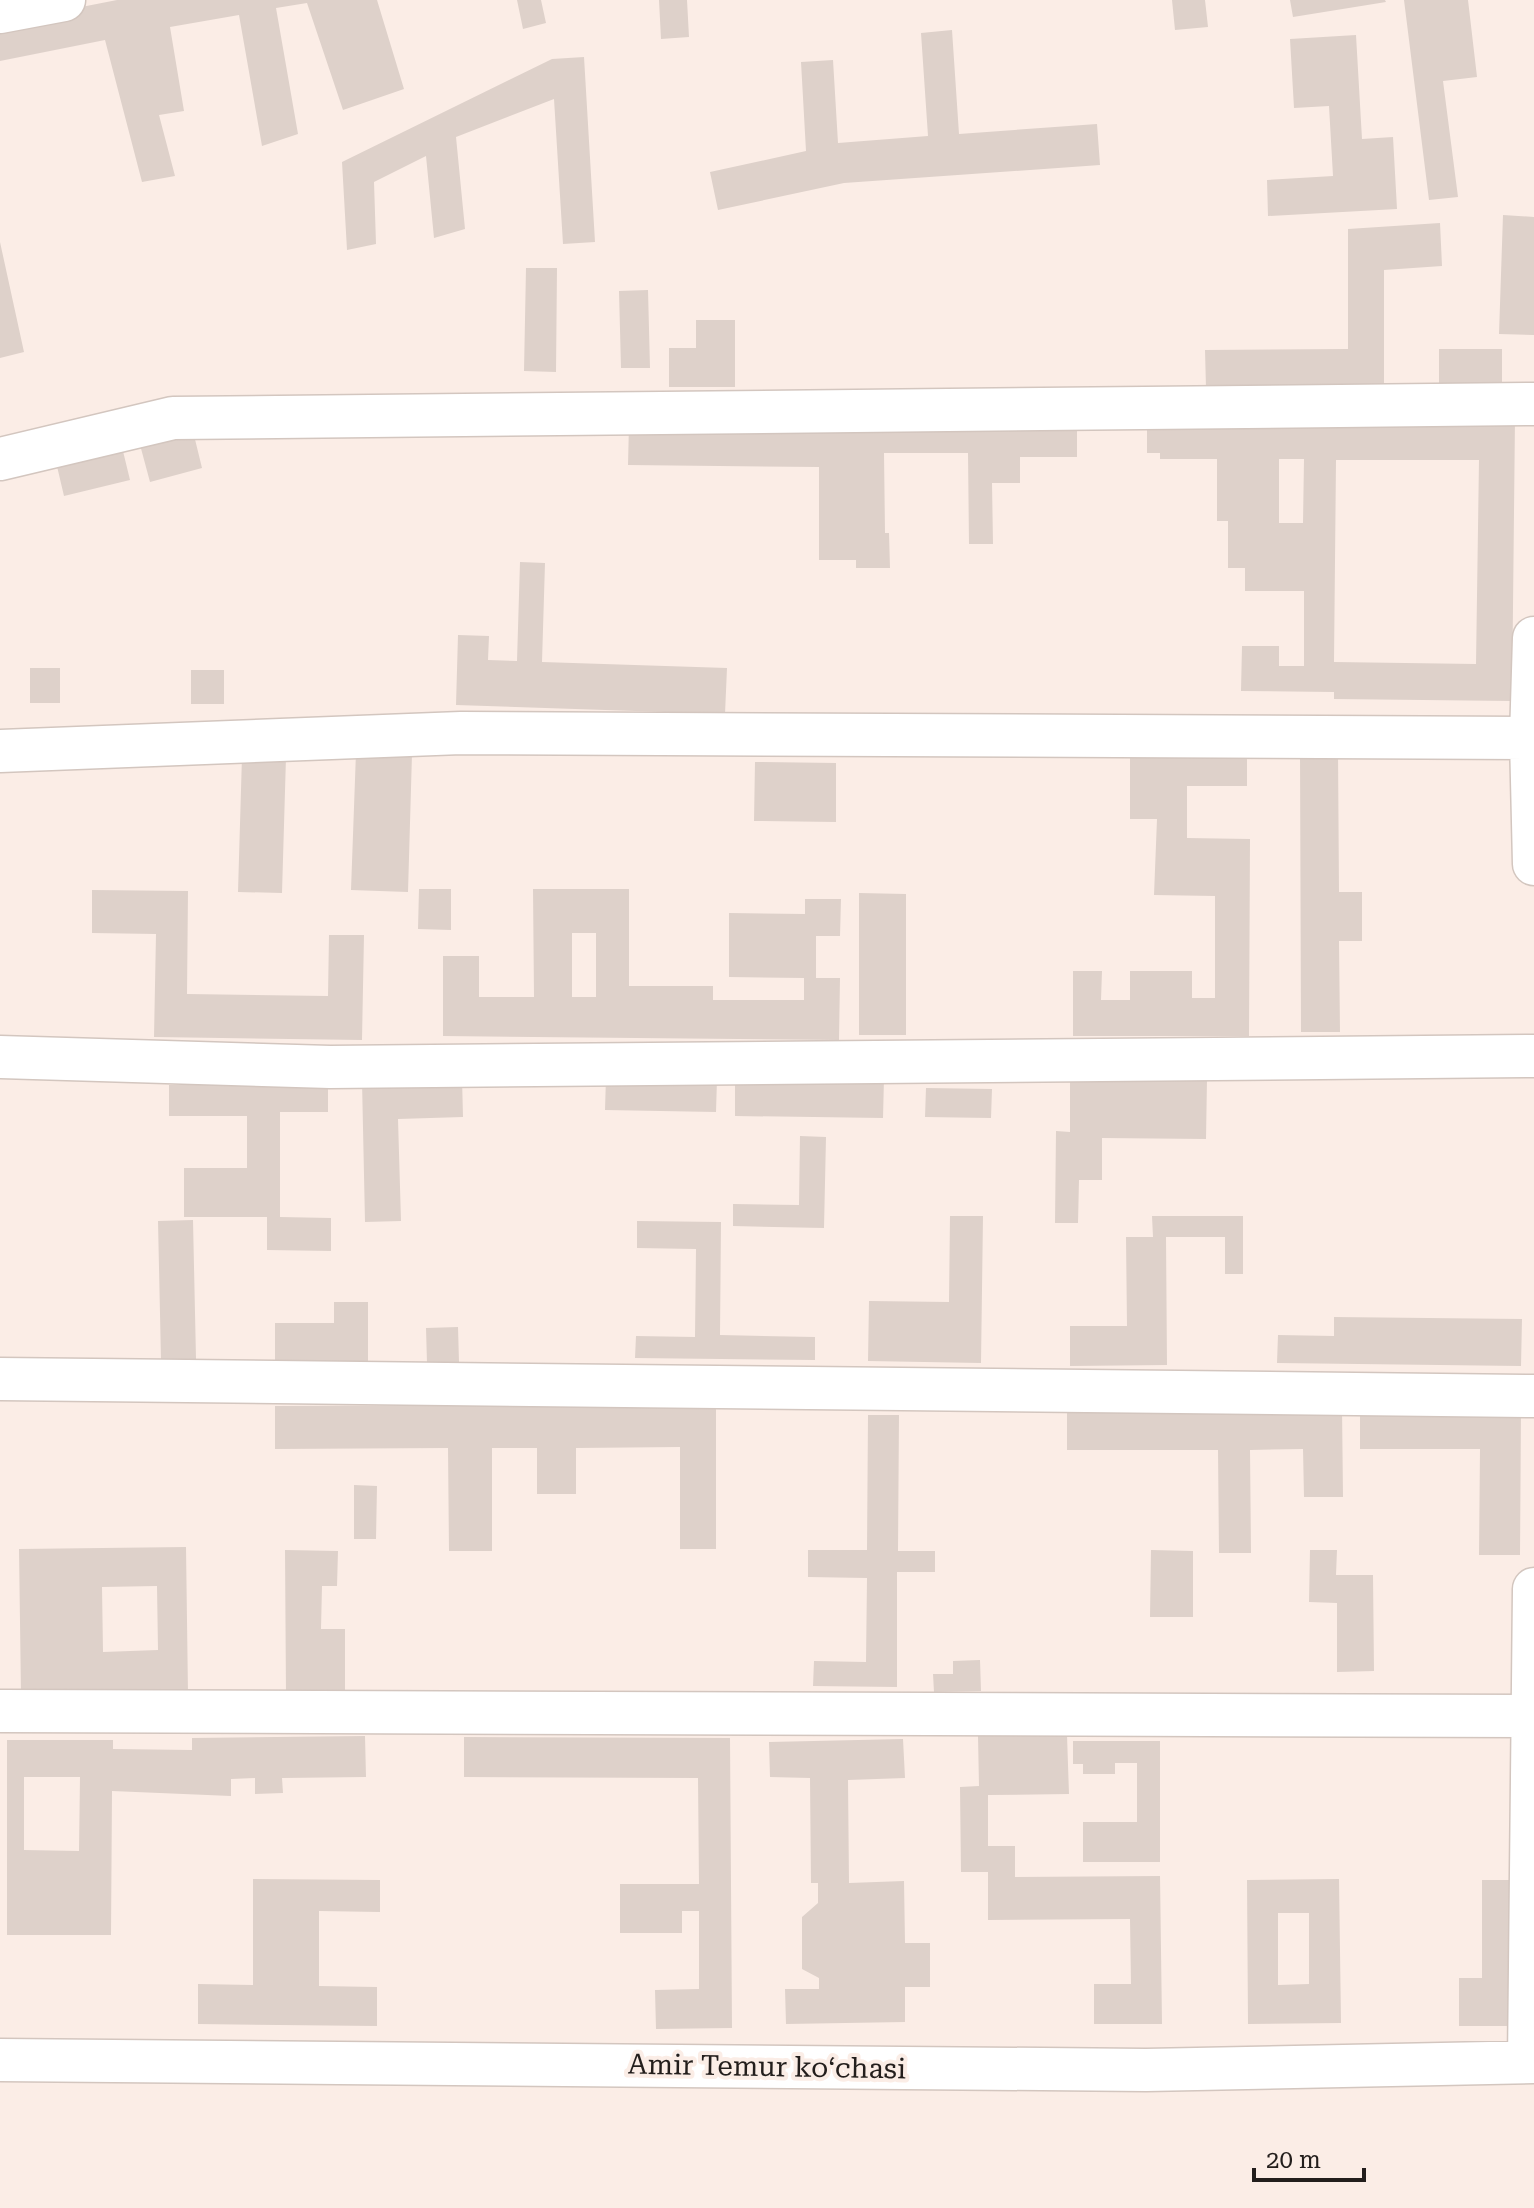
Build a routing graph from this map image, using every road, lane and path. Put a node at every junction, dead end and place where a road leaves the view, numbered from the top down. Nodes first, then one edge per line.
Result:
1 (64, 0) edge
2 (0, 12) edge
3 (1534, 404) edge
4 (0, 459) edge
5 (1534, 638) edge
6 (1532, 738) edge
7 (0, 751) edge
8 (1534, 864) edge
9 (1534, 1056) edge
10 (0, 1057) edge
11 (0, 1379) edge
12 (1534, 1396) edge
13 (1534, 1589) edge
14 (0, 1711) edge
15 (1532, 1716) edge
16 (0, 2060) edge
17 (1531, 2062) edge

1 - 2 street
3 - 4 street
5 - 6 street
6 - 7 street
6 - 8 street
9 - 10 street
11 - 12 street
13 - 15 street
14 - 15 street
15 - 17 street
16 - 17 street, Amir Temur koʻchasi

